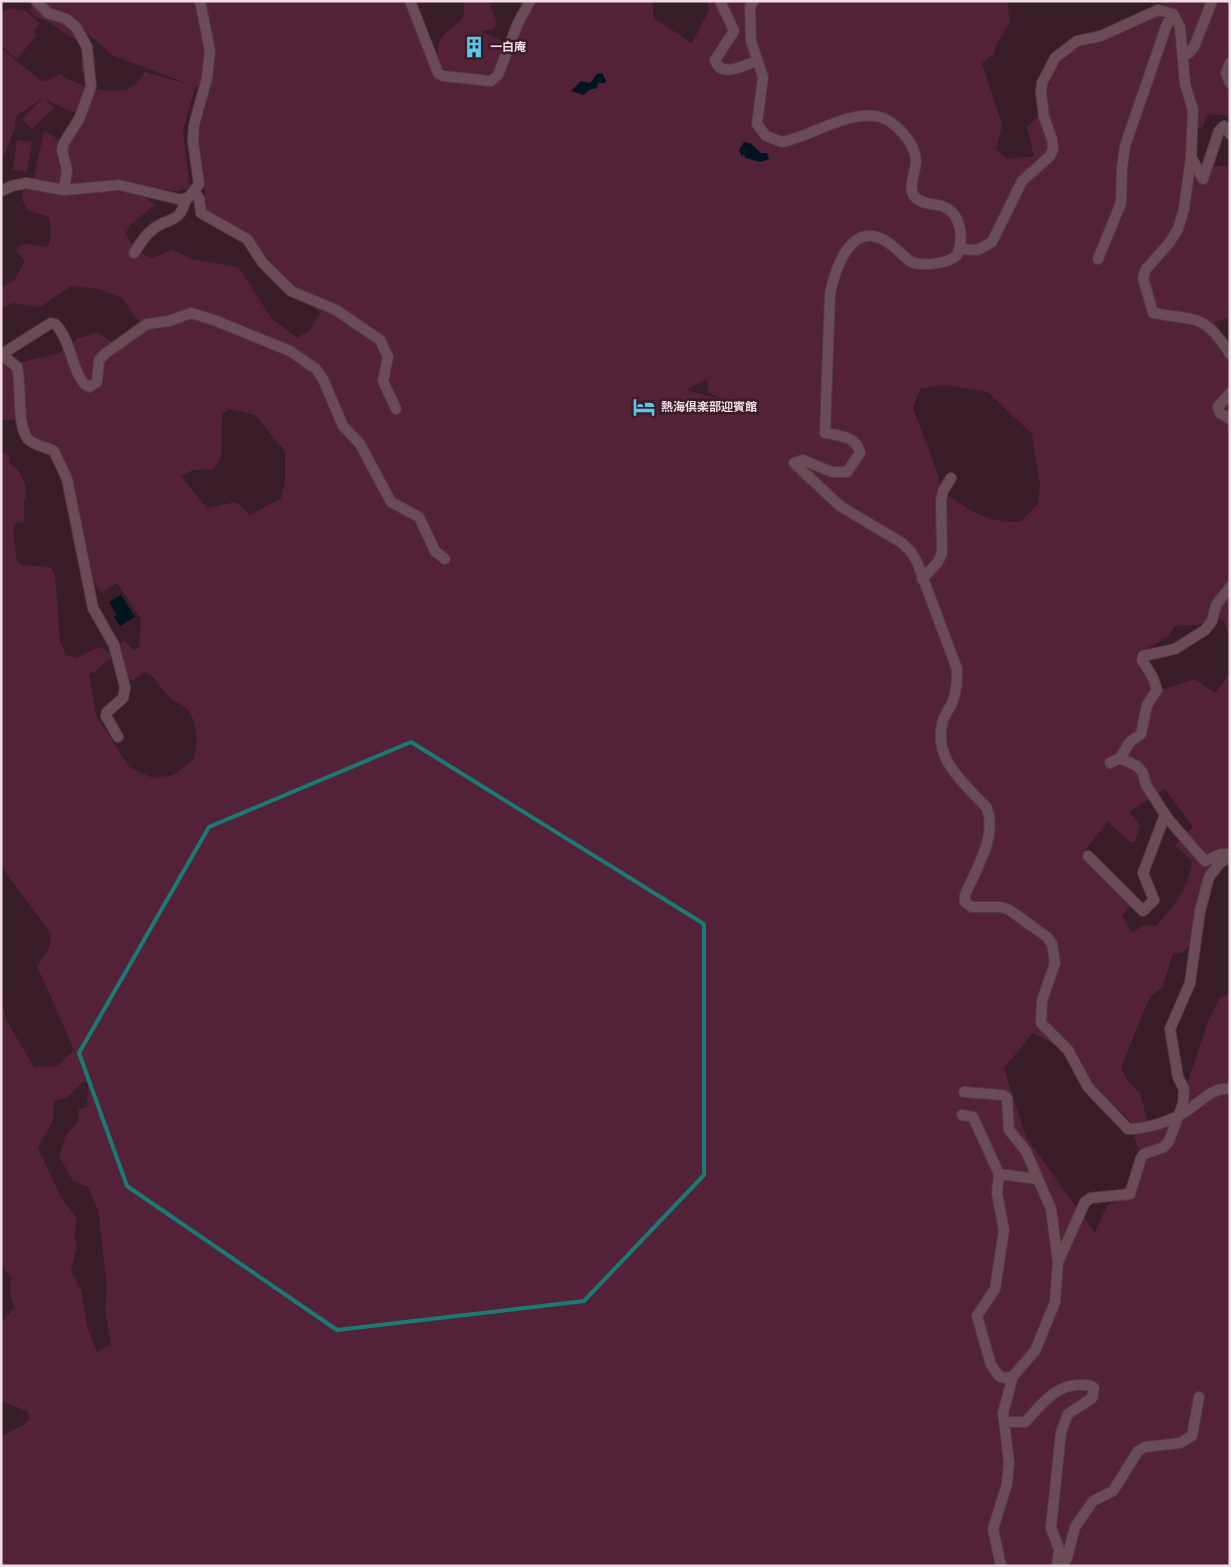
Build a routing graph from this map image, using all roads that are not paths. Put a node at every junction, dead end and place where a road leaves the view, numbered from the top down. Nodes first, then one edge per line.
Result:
1 (36, 1) edge
2 (200, 1) edge
3 (410, 1) edge
4 (530, 1) edge
5 (720, 1) edge
6 (753, 1) edge
7 (1212, 1) edge
8 (1173, 14) junction
9 (1184, 54) junction
10 (757, 61) junction
11 (1230, 63) edge
12 (1230, 83) edge
13 (1230, 134) edge
14 (1191, 157) junction
15 (64, 190) junction
16 (1, 191) edge
17 (190, 195) junction
18 (960, 249) junction
19 (134, 253) dead end
20 (1098, 259) dead end
21 (1, 354) edge
22 (1230, 354) edge
23 (1230, 393) edge
24 (396, 409) dead end
25 (1230, 419) edge
26 (951, 478) dead end
27 (445, 559) dead end
28 (922, 578) junction
29 (1230, 587) edge
30 (118, 737) dead end
31 (1120, 758) junction
32 (1110, 763) dead end
33 (1165, 815) junction
34 (1230, 855) edge
35 (1088, 856) dead end
36 (1230, 1089) edge
37 (964, 1092) dead end
38 (962, 1115) dead end
39 (1179, 1115) junction
40 (999, 1174) junction
41 (1036, 1179) junction
42 (1058, 1262) junction
43 (1013, 1376) junction
44 (1199, 1397) dead end
45 (1005, 1422) junction
46 (1001, 1566) edge
47 (1057, 1566) edge
48 (1062, 1566) edge

1 - 15 street
2 - 17 street
3 - 4 street
5 - 10 street
6 - 10 street
7 - 9 street
8 - 9 street
8 - 18 street
8 - 20 street
9 - 14 street
10 - 18 street
11 - 12 street
13 - 14 street
14 - 22 street
15 - 16 street
15 - 17 street
17 - 19 street
17 - 24 street
18 - 28 street
21 - 27 street
21 - 30 street
23 - 25 street
26 - 28 street
28 - 39 street
29 - 31 street
31 - 32 street
31 - 33 street
33 - 34 street
33 - 35 street
34 - 39 street
36 - 39 street
37 - 41 street
38 - 40 street
39 - 42 street
40 - 41 street
40 - 43 street
41 - 42 street
42 - 43 street
43 - 45 street
44 - 48 street
45 - 46 street
45 - 47 street

